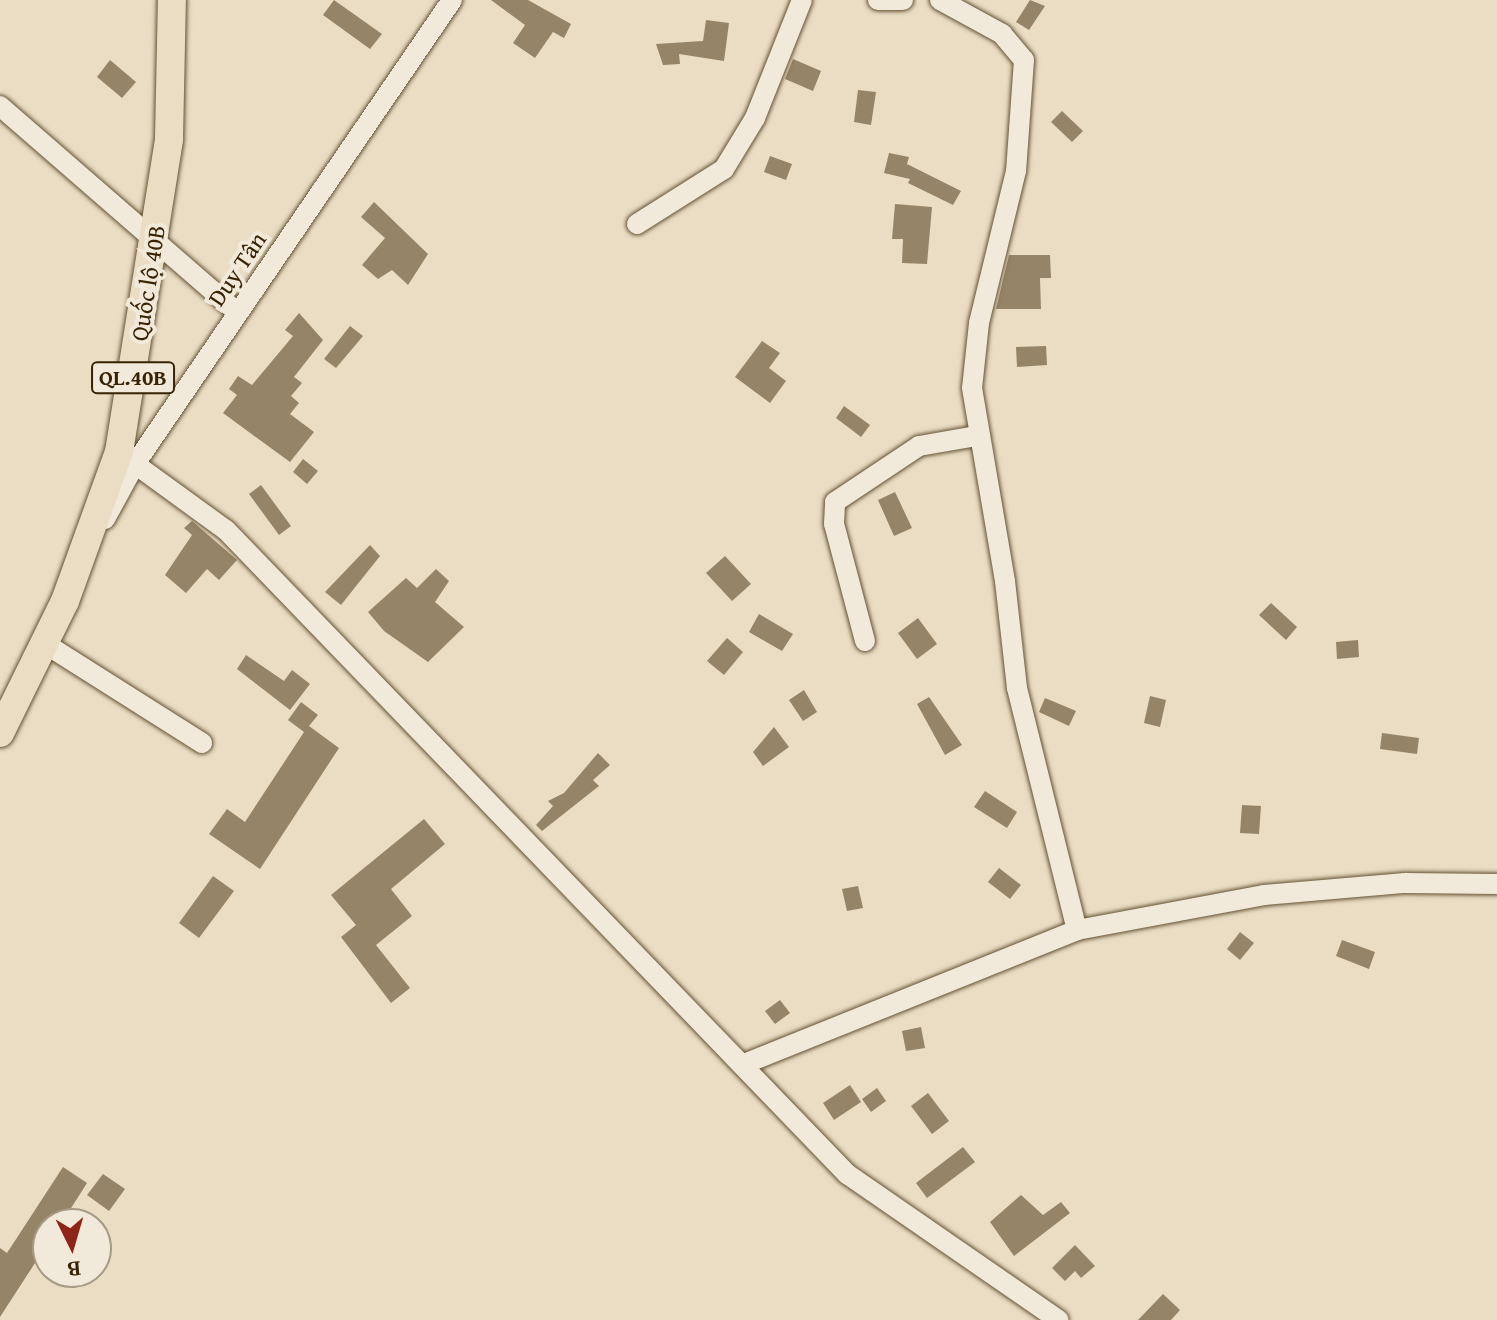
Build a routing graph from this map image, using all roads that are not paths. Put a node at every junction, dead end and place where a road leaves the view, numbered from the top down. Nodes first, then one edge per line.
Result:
1 (172, 0) edge
2 (452, 0) edge
3 (802, 0) edge
4 (878, 0) edge
5 (903, 0) edge
6 (940, 0) edge
7 (0, 106) edge
8 (637, 224) dead end
9 (156, 241) junction
10 (238, 313) junction
11 (977, 436) junction
12 (135, 464) junction
13 (75, 573) junction
14 (865, 641) dead end
15 (44, 643) junction
16 (3, 721) edge
17 (202, 743) dead end
18 (1497, 884) edge
19 (1077, 930) junction
20 (744, 1064) junction
21 (1059, 1320) edge

1 - 9 highway, Quốc lộ 40B / QL.40B
2 - 10 street, Duy Tân
3 - 8 street
4 - 5 street
6 - 11 street
7 - 9 street
9 - 10 street
9 - 13 highway, Quốc lộ 40B / QL.40B
10 - 12 street, Duy Tân
11 - 14 street
11 - 19 street
12 - 13 street, Duy Tân
12 - 20 street
13 - 15 highway, Quốc lộ 40B / QL.40B
15 - 16 highway, Quốc lộ 40B / QL.40B
15 - 17 street
18 - 19 street
19 - 20 street
20 - 21 street

